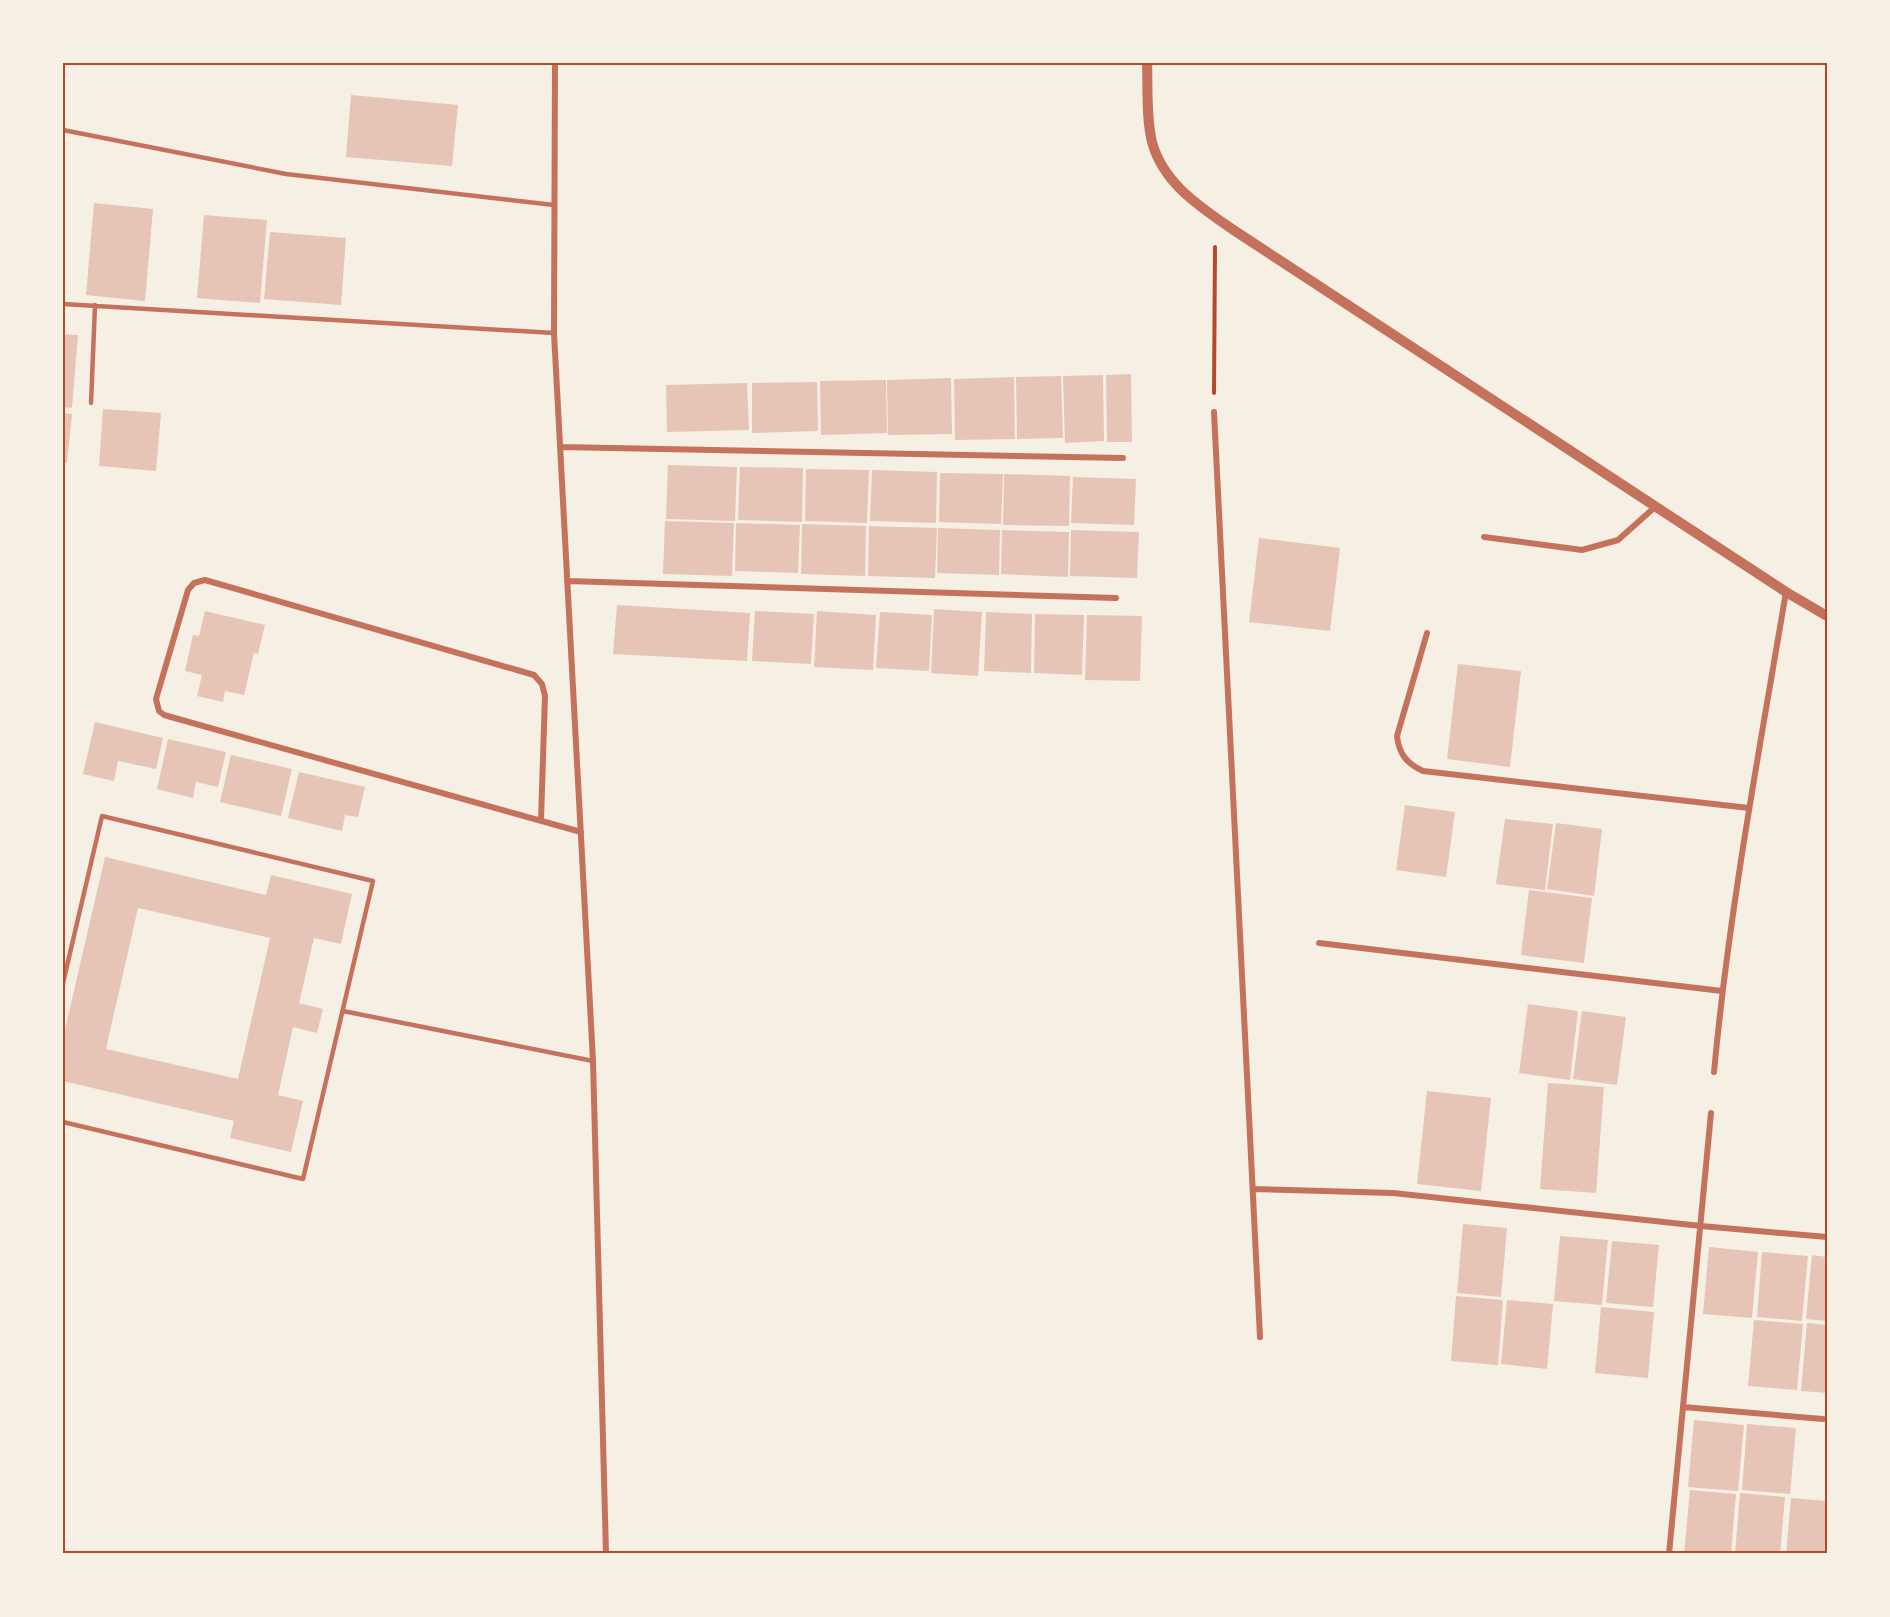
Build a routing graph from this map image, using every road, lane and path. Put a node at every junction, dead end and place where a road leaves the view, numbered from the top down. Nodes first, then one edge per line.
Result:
1 (555, 63) edge
2 (1147, 63) edge
3 (63, 130) edge
4 (554, 205) junction
5 (1215, 218) junction
6 (63, 303) edge
7 (95, 305) junction
8 (554, 333) junction
9 (91, 403) dead end
10 (1214, 412) joint
11 (560, 447) junction
12 (1123, 458) dead end
13 (1655, 507) junction
14 (1484, 537) dead end
15 (567, 581) junction
16 (1786, 592) junction
17 (1116, 598) dead end
18 (1827, 616) edge
19 (1427, 633) dead end
20 (1749, 808) junction
21 (541, 820) junction
22 (581, 832) junction
23 (1319, 944) dead end
24 (63, 983) edge
25 (1722, 991) junction
26 (343, 1011) junction
27 (593, 1061) junction
28 (1714, 1072) dead end
29 (1711, 1113) dead end
30 (63, 1122) edge
31 (1253, 1189) junction
32 (1701, 1226) junction
33 (1827, 1237) edge
34 (1260, 1337) dead end
35 (1683, 1407) junction
36 (1823, 1419) dead end
37 (606, 1554) edge
38 (1669, 1554) edge

1 - 4 street
2 - 5 street
3 - 4 lane
4 - 8 street
5 - 10 path
5 - 13 street
6 - 7 lane
7 - 8 lane
7 - 9 lane
8 - 11 street
10 - 31 street
11 - 12 street
11 - 15 street
13 - 14 street
13 - 16 street
15 - 17 street
15 - 22 street
16 - 18 street
16 - 20 street
19 - 20 street
20 - 25 street
21 - 21 street
21 - 22 street
22 - 27 street
23 - 25 street
24 - 26 lane
25 - 28 street
26 - 27 lane
26 - 30 lane
27 - 37 street
29 - 32 street
31 - 32 street
31 - 34 street
32 - 33 street
32 - 35 street
35 - 36 street
35 - 38 street

